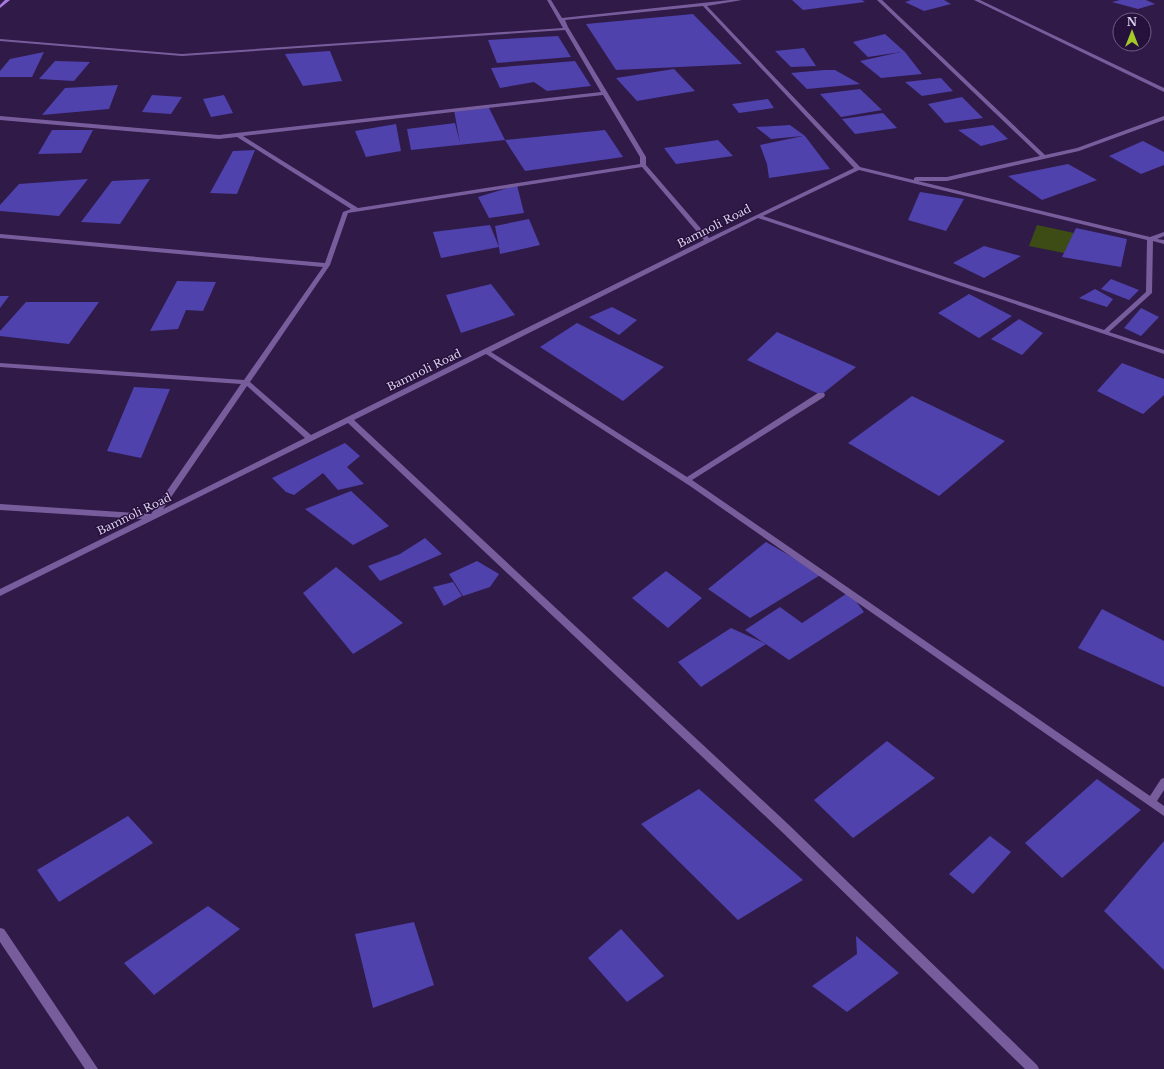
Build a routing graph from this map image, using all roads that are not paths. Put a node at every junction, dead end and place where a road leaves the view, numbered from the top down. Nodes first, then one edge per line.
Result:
1 (8, 0) edge
2 (549, 0) edge
3 (699, 0) edge
4 (740, 0) edge
5 (879, 0) edge
6 (976, 0) edge
7 (704, 5) junction
8 (0, 7) edge
9 (566, 29) junction
10 (0, 40) edge
11 (1164, 90) edge
12 (605, 93) junction
13 (0, 118) edge
14 (1164, 118) edge
15 (238, 135) junction
16 (1044, 156) junction
17 (644, 165) junction
18 (858, 168) junction
19 (901, 178) junction
20 (356, 210) junction
21 (758, 216) junction
22 (1164, 234) edge
23 (0, 236) edge
24 (1150, 239) junction
25 (708, 241) junction
26 (1164, 242) edge
27 (327, 265) junction
28 (1105, 332) junction
29 (487, 352) junction
30 (1164, 352) edge
31 (0, 365) edge
32 (246, 382) junction
33 (821, 395) dead end
34 (349, 420) junction
35 (310, 439) junction
36 (687, 480) junction
37 (0, 507) edge
38 (153, 517) junction
39 (0, 593) edge
40 (1164, 782) edge
41 (1151, 802) junction
42 (1164, 812) edge
43 (0, 934) edge
44 (92, 1069) edge
45 (1033, 1069) edge

1 - 8 main road
2 - 9 street
3 - 7 street
4 - 7 street
5 - 16 street
6 - 11 street
7 - 9 street
7 - 18 street
9 - 10 street
9 - 12 street
12 - 15 street
12 - 17 street
13 - 15 street
14 - 16 street
15 - 20 street
16 - 19 street
17 - 20 street
17 - 25 street
18 - 19 street
18 - 21 street, Bamnoli Road
19 - 24 street
20 - 27 street
21 - 25 street, Bamnoli Road
21 - 28 street
22 - 24 street
23 - 27 street
24 - 26 street
24 - 28 street
25 - 29 street, Bamnoli Road
27 - 32 street
28 - 30 street
29 - 34 street, Bamnoli Road
29 - 36 street
31 - 32 street
32 - 35 street
32 - 38 street
33 - 36 street
34 - 35 street, Bamnoli Road
34 - 45 street
35 - 38 street, Bamnoli Road
36 - 41 street
37 - 38 street
38 - 39 street, Bamnoli Road
40 - 41 street
41 - 42 street
43 - 44 street

